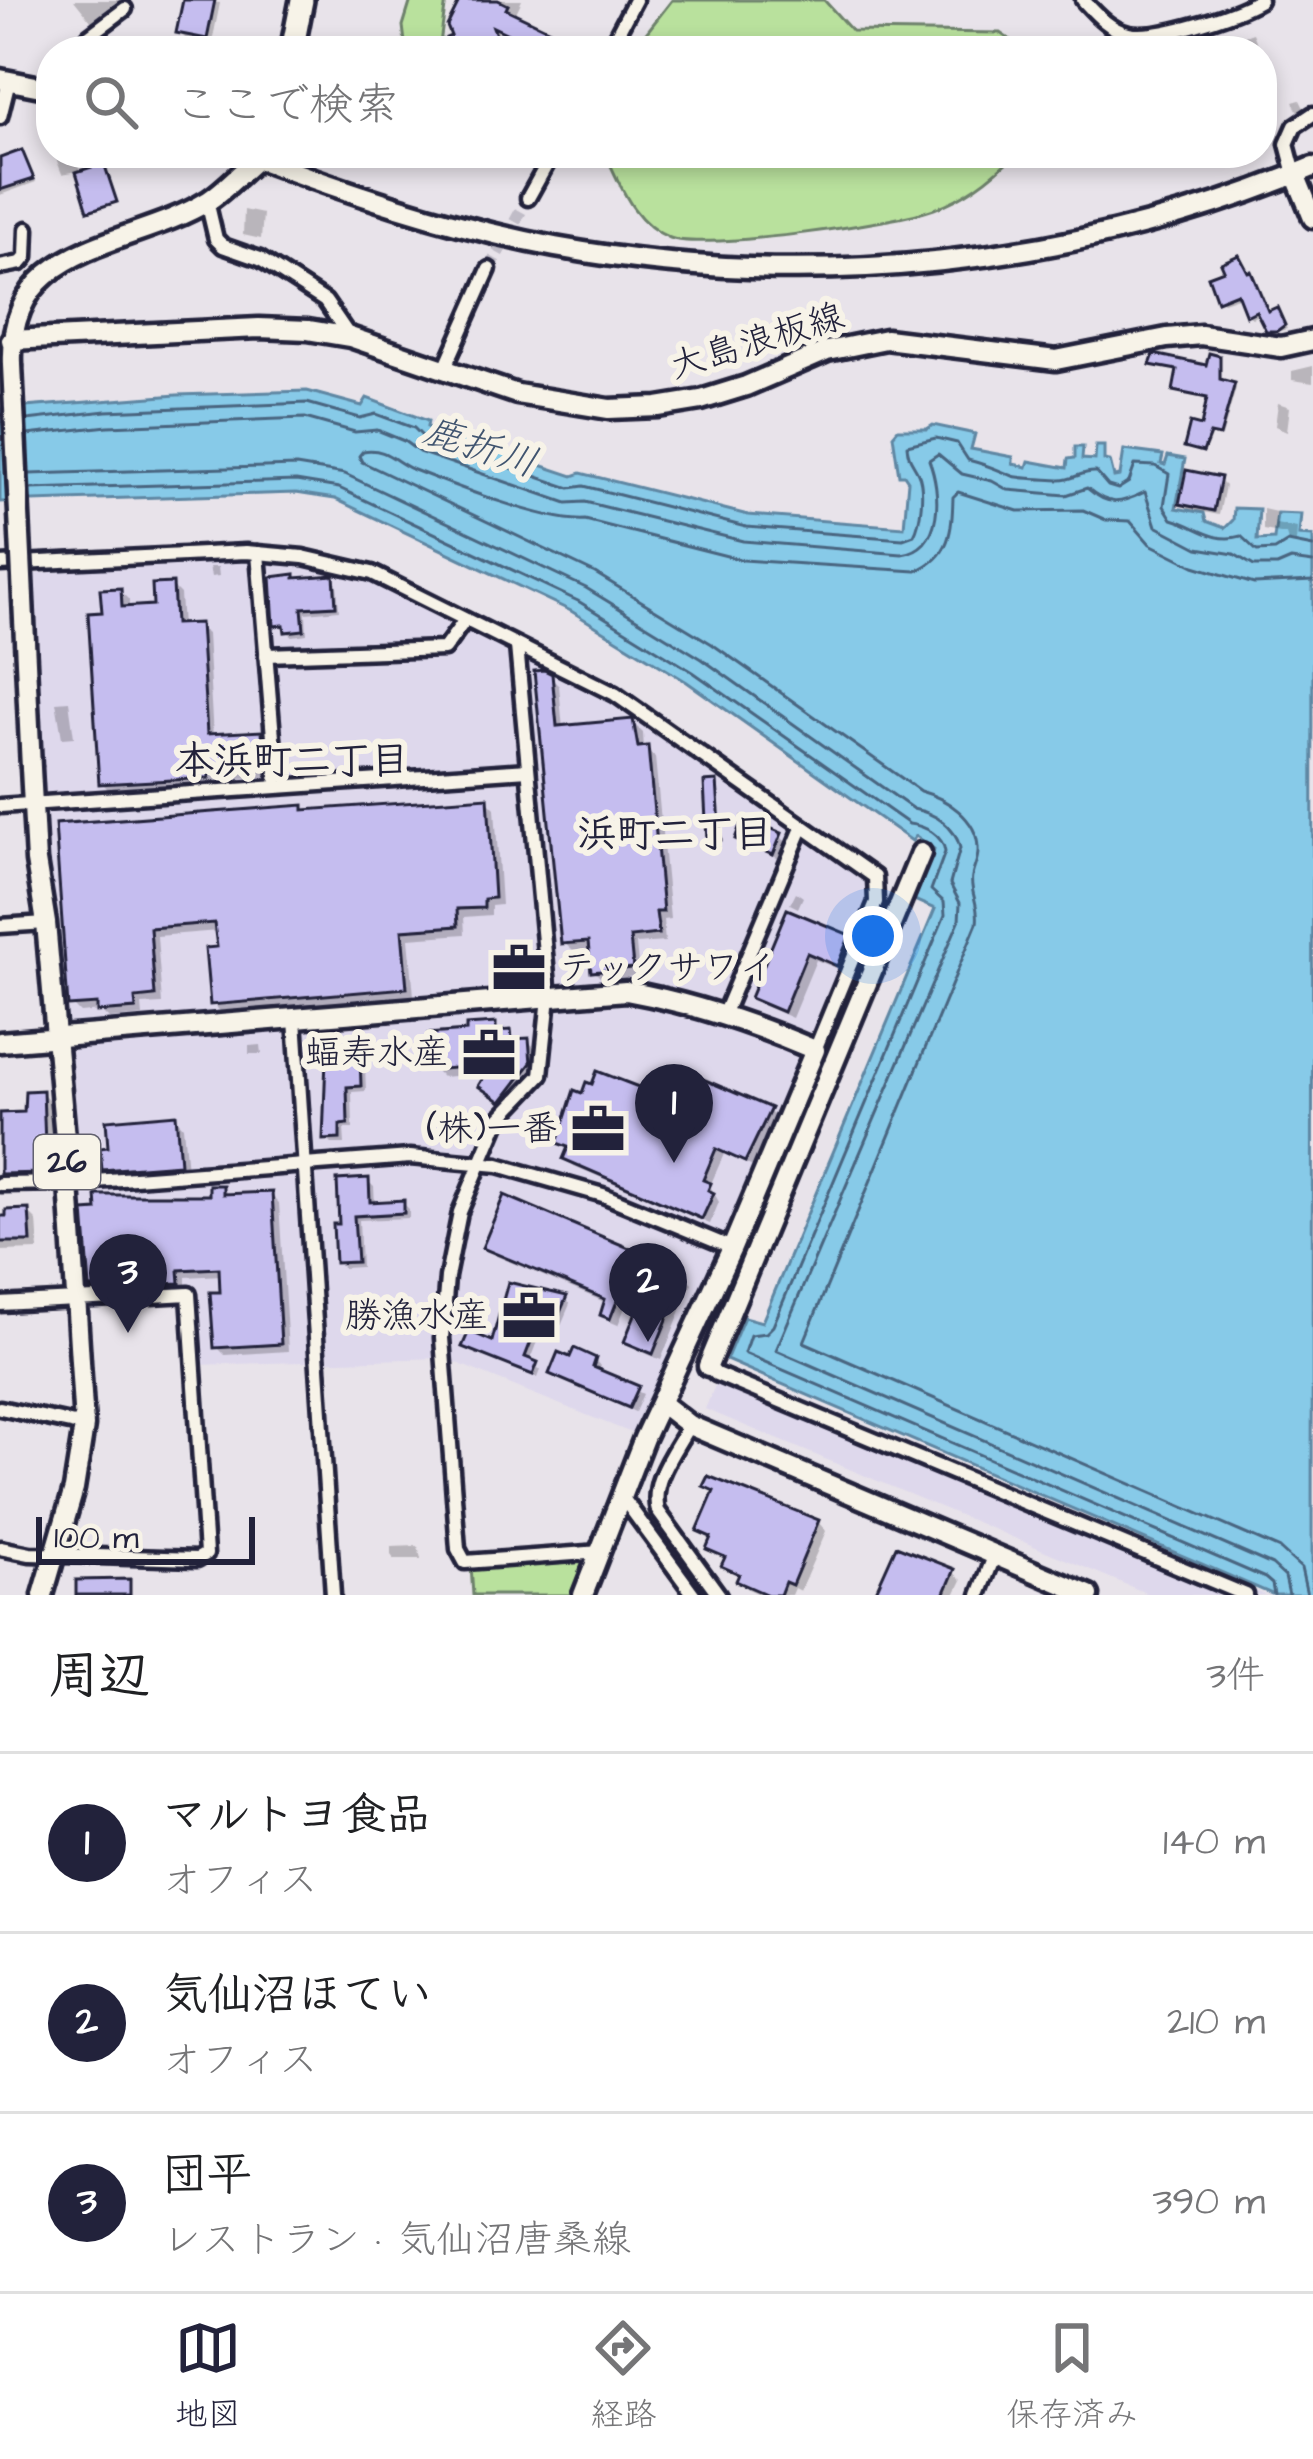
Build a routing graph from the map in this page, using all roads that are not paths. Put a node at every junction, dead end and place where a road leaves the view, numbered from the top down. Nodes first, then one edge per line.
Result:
1 (302, 0) edge
2 (635, 0) edge
3 (1083, 0) edge
4 (1260, 0) edge
5 (125, 9) dead end
6 (89, 36) edge
7 (295, 36) edge
8 (616, 36) edge
9 (4, 80) edge
10 (36, 86) edge
11 (1313, 114) edge
12 (0, 117) edge
13 (240, 168) edge
14 (290, 168) edge
15 (545, 168) edge
16 (1304, 170) edge
17 (528, 198) tunnel mouth
18 (207, 201) junction
19 (1313, 218) edge
20 (27, 229) dead end
21 (0, 267) edge
22 (489, 269) tunnel mouth
23 (350, 337) junction
24 (5, 340) edge
25 (1313, 340) edge
26 (445, 368) junction
27 (258, 553) junction
28 (0, 564) edge
29 (465, 620) junction
30 (517, 646) junction
31 (266, 655) junction
32 (528, 770) junction
33 (277, 786) junction
34 (32, 803) junction
35 (0, 806) edge
36 (802, 828) junction
37 (921, 853) dead end
38 (46, 923) junction
39 (0, 926) edge
40 (549, 997) junction
41 (724, 1013) junction
42 (295, 1019) junction
43 (57, 1037) junction
44 (0, 1042) edge
45 (815, 1050) junction
46 (480, 1163) junction
47 (305, 1166) junction
48 (69, 1183) junction
49 (0, 1184) edge
50 (732, 1248) junction
51 (76, 1300) junction
52 (0, 1304) edge
53 (709, 1366) joint
54 (662, 1404) junction
55 (0, 1408) edge
56 (689, 1425) junction
57 (84, 1426) junction
58 (623, 1498) junction
59 (0, 1548) edge
60 (602, 1552) junction
61 (57, 1554) junction
62 (995, 1554) junction
63 (43, 1595) edge
64 (333, 1595) edge
65 (583, 1595) edge
66 (694, 1595) edge
67 (719, 1595) edge
68 (980, 1595) edge
69 (1089, 1595) edge
70 (1246, 1595) edge

1 - 7 highway
2 - 8 street
3 - 4 street
5 - 6 street
9 - 10 main road
9 - 12 street
11 - 16 street
13 - 18 main road, 26
14 - 16 main road, 大島浪板線
15 - 17 street
16 - 19 main road
18 - 23 street
18 - 24 main road, 26
20 - 21 street
22 - 26 street
23 - 24 main road, 大島浪板線
23 - 26 main road, 大島浪板線
24 - 34 main road, 26, bridge
25 - 26 main road, 大島浪板線
27 - 28 street
27 - 29 street
27 - 31 street
29 - 30 street
29 - 31 street
30 - 32 street
30 - 36 street
31 - 33 street
32 - 33 street
32 - 40 street
33 - 34 street
34 - 35 street
34 - 38 main road, 26
36 - 41 street
36 - 45 street
37 - 53 main road
38 - 39 street
38 - 43 main road, 26
40 - 41 main road
40 - 42 main road
40 - 46 street
41 - 45 main road
42 - 43 main road
42 - 47 street
43 - 44 main road
43 - 48 main road, 26
45 - 50 main road
46 - 47 street
46 - 50 street
46 - 60 street
47 - 48 street
47 - 64 street
48 - 49 street
48 - 51 main road, 26
50 - 54 main road
51 - 52 street
51 - 57 main road, 26
51 - 61 street
53 - 70 street
54 - 56 main road
54 - 58 main road
55 - 57 street
56 - 62 main road
56 - 67 street
57 - 61 main road, 26
58 - 60 main road
58 - 66 street
59 - 61 street
60 - 65 main road
61 - 63 main road, 26
62 - 68 street
62 - 69 main road

